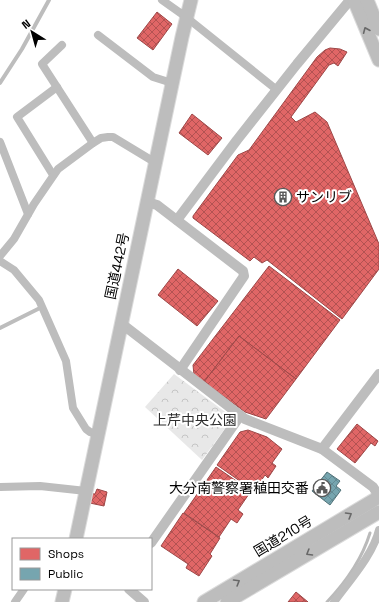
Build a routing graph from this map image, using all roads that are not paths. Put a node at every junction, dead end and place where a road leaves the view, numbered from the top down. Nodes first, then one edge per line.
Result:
1 (49, 0) edge
2 (162, 0) edge
3 (191, 0) edge
4 (350, 0) edge
5 (354, 0) edge
6 (367, 0) edge
7 (186, 17) junction
8 (379, 29) edge
9 (98, 35) dead end
10 (62, 45) dead end
11 (379, 60) edge
12 (0, 83) edge
13 (172, 83) junction
14 (57, 87) junction
15 (277, 90) junction
16 (0, 142) edge
17 (93, 143) junction
18 (156, 163) junction
19 (53, 175) junction
20 (147, 202) junction
21 (28, 214) junction
22 (177, 220) junction
23 (0, 256) edge
24 (0, 260) edge
25 (42, 307) junction
26 (122, 324) junction
27 (0, 328) edge
28 (180, 370) junction
29 (379, 374) edge
30 (240, 416) junction
31 (98, 434) junction
32 (322, 449) junction
33 (0, 487) edge
34 (86, 491) junction
35 (379, 496) edge
36 (379, 512) edge
37 (379, 530) edge
38 (76, 538) edge
39 (152, 542) edge
40 (23, 590) edge
41 (130, 590) edge
42 (15, 602) edge
43 (144, 602) edge
44 (204, 602) edge
45 (227, 602) edge
46 (334, 602) edge

1 - 12 lane
2 - 7 street
3 - 7 highway, 国道442号
4 - 15 street
11 -> 5 highway
6 - 8 highway
7 - 13 highway, 国道442号
7 - 15 street
9 - 13 street
10 - 14 street
13 - 18 highway, 国道442号
14 - 17 street
14 - 19 street
15 - 22 street
16 - 21 street
17 - 18 street
17 - 19 street
18 - 20 highway, 国道442号
19 - 21 street
20 - 22 street
20 - 26 highway, 国道442号
21 - 23 street
22 - 28 street
24 - 25 street
25 - 27 lane
25 - 31 street
26 - 28 street
26 - 31 highway, 国道442号
28 - 30 street
29 - 32 street
30 - 32 street
30 - 39 street
31 - 34 highway, 国道442号
32 - 35 street
33 - 34 street
34 - 38 highway, 国道442号
44 -> 35 highway, 国道210号
36 -> 45 highway, 国道210号
37 - 46 street
40 - 42 street
41 - 43 street

